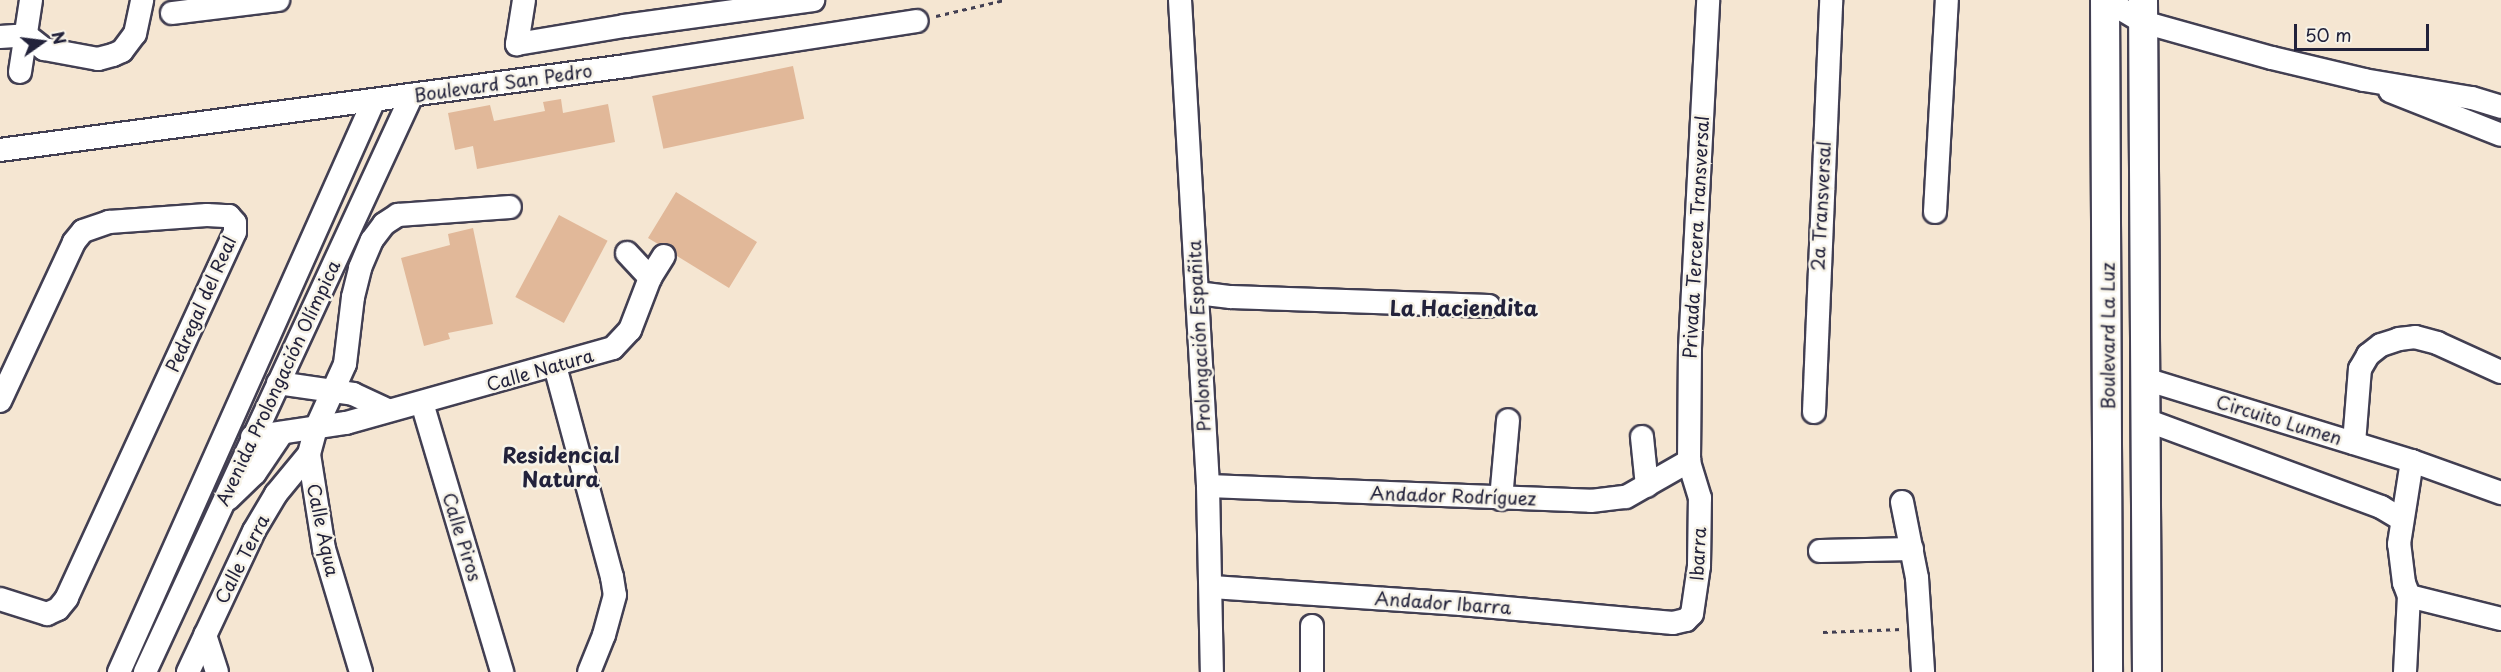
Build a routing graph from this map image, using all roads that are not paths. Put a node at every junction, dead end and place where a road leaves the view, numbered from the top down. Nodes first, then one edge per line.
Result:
1 (31, 0) edge
2 (142, 0) edge
3 (278, 0) edge
4 (524, 0) edge
5 (813, 0) edge
6 (1180, 0) edge
7 (1708, 0) edge
8 (1831, 0) edge
9 (1947, 0) edge
10 (2105, 0) edge
11 (788, 2) edge
12 (219, 4) edge
13 (752, 10) junction
14 (2143, 11) edge
15 (172, 13) dead end
16 (917, 21) road end
17 (26, 35) junction
18 (0, 38) edge
19 (754, 46) junction
20 (20, 72) dead end
21 (2364, 80) junction
22 (412, 95) junction
23 (374, 100) junction
24 (2501, 107) edge
25 (2501, 135) edge
26 (0, 150) edge
27 (510, 207) dead end
28 (1935, 212) dead end
29 (627, 253) dead end
30 (664, 256) dead end
31 (650, 278) junction
32 (292, 285) junction
33 (1197, 293) junction
34 (318, 297) junction
35 (1489, 306) dead end
36 (555, 366) junction
37 (2501, 372) edge
38 (2145, 379) junction
39 (278, 383) junction
40 (334, 390) junction
41 (0, 401) edge
42 (422, 403) junction
43 (388, 410) junction
44 (1814, 412) dead end
45 (1508, 420) dead end
46 (2146, 420) junction
47 (316, 428) junction
48 (282, 433) junction
49 (252, 437) junction
50 (1642, 437) dead end
51 (2354, 443) junction
52 (309, 454) junction
53 (2412, 462) junction
54 (1691, 467) junction
55 (1208, 486) junction
56 (1647, 486) junction
57 (2501, 493) edge
58 (1500, 499) junction
59 (1902, 502) dead end
60 (220, 506) junction
61 (2401, 519) junction
62 (1912, 549) junction
63 (1820, 551) dead end
64 (1212, 587) junction
65 (2409, 596) junction
66 (0, 599) edge
67 (2501, 619) edge
68 (1673, 623) joint
69 (1312, 626) dead end
70 (205, 635) junction
71 (119, 672) edge
72 (145, 672) edge
73 (188, 672) edge
74 (217, 672) edge
75 (361, 672) edge
76 (502, 672) edge
77 (589, 672) edge
78 (1212, 672) edge
79 (1312, 672) edge
80 (1923, 672) edge
81 (2108, 672) edge
82 (2147, 672) edge
83 (2405, 672) edge

1 - 17 street
2 - 17 street
3 - 12 street
4 - 13 street, Boulevard San Pedro
5 - 11 street, Boulevard San Pedro
6 - 33 street, Prolongación Españita
7 - 54 street, Privada Tercera Transversal
8 - 44 street, 2a Transversal
9 - 28 street
10 - 14 street
10 - 81 main road, Boulevard La Luz
11 - 13 street, Boulevard San Pedro
12 - 15 street
13 - 19 street
14 - 21 street
14 - 38 main road, Boulevard La Luz
16 - 19 street, Boulevard San Pedro
17 - 18 street
17 - 20 street
19 - 22 street, Boulevard San Pedro
21 - 24 street
21 - 25 street
22 - 23 street, Boulevard San Pedro
22 - 34 street, Avenida Prolongación Olímpica
23 - 26 street, Boulevard San Pedro
23 - 32 street, Avenida Prolongación Olímpica
27 - 40 street
29 - 31 street
30 - 31 street, Calle Natura
31 - 36 street, Calle Natura
32 - 34 street
32 - 71 street, Avenida Prolongación Olímpica
33 - 35 street
33 - 55 street, Prolongación Españita
34 - 39 street, Avenida Prolongación Olímpica
36 - 42 street, Calle Natura
36 - 77 street
37 - 51 street
38 - 46 main road, Boulevard La Luz
38 - 51 street, Circuito Lumen
39 - 40 street
39 - 49 street, Avenida Prolongación Olímpica
40 - 43 street
40 - 47 street, Calle Aqua
41 - 66 street, Pedregal del Real
42 - 43 street, Calle Natura
42 - 76 street, Calle Piros
43 - 47 street, Calle Natura
45 - 58 street
46 - 61 street
46 - 82 main road, Boulevard La Luz
47 - 48 street, Calle Natura
47 - 52 street, Calle Aqua
48 - 49 street, Calle Natura
48 - 60 street
49 - 60 street, Avenida Prolongación Olímpica
50 - 56 street
51 - 53 street, Circuito Lumen
52 - 70 street, Calle Terra
52 - 75 street, Calle Aqua
53 - 57 street, Circuito Lumen
53 - 61 street
54 - 56 street, Andador Rodríguez
54 - 68 street, Ibarra
55 - 58 street, Andador Rodríguez
55 - 64 street, Prolongación Españita
56 - 58 street, Andador Rodríguez
59 - 62 street
60 - 72 street, Avenida Prolongación Olímpica
61 - 65 street
62 - 63 street
62 - 80 street
64 - 68 street, Andador Ibarra
64 - 78 street, Prolongación Españita
65 - 67 street
65 - 83 street
69 - 79 street
70 - 73 street, Calle Terra
70 - 74 street

